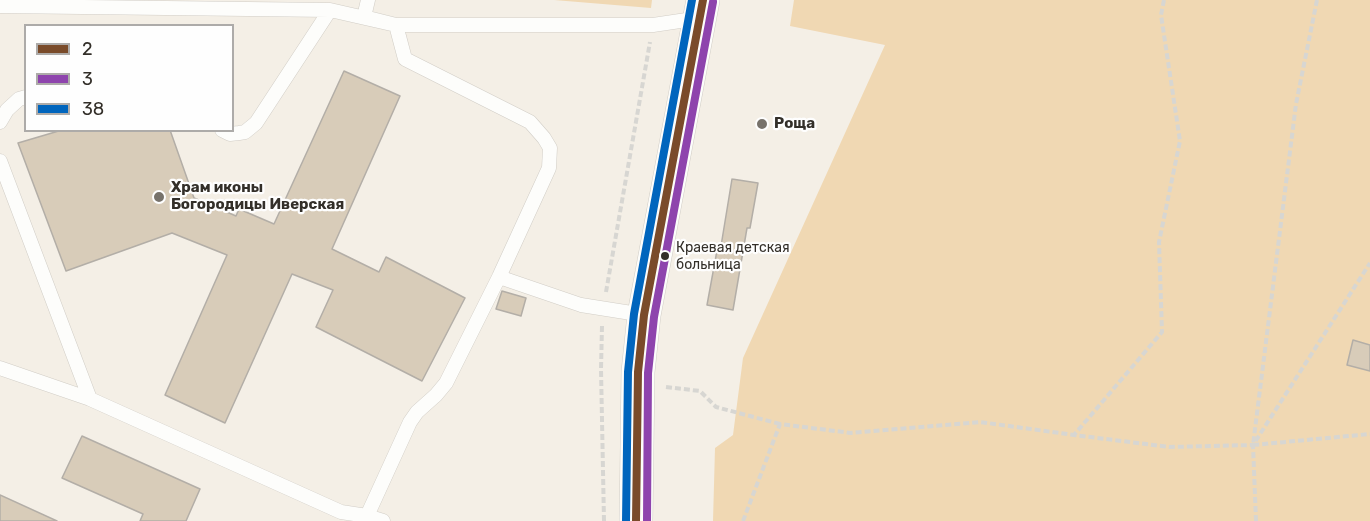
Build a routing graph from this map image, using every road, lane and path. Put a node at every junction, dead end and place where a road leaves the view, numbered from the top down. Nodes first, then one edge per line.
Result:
1 (368, 0) edge
2 (1164, 0) edge
3 (1317, 0) edge
4 (0, 6) edge
5 (701, 9) edge
6 (330, 10) junction
7 (364, 17) junction
8 (396, 25) junction
9 (653, 25) junction
10 (24, 98) edge
11 (0, 122) edge
12 (226, 132) edge
13 (0, 161) edge
14 (1370, 263) edge
15 (499, 277) junction
16 (603, 308) junction
17 (644, 315) junction
18 (0, 368) edge
19 (666, 382) dead end
20 (90, 399) junction
21 (780, 424) junction
22 (1370, 434) edge
23 (1074, 435) junction
24 (1253, 445) junction
25 (339, 516) edge
26 (368, 516) junction
27 (383, 521) edge
28 (604, 521) edge
29 (636, 521) edge
30 (744, 521) edge
31 (1256, 521) edge

1 - 7 lane
2 - 23 path
3 - 24 path
4 - 6 lane
5 - 9 lane
5 - 17 main road
6 - 7 lane
6 - 12 lane
7 - 8 lane
8 - 9 lane
8 - 15 lane
9 - 16 path
10 - 11 lane
13 - 20 lane
14 - 24 path
15 - 16 lane
15 - 26 lane
16 - 17 lane
16 - 28 path
17 - 29 main road
18 - 20 lane
19 - 21 path
20 - 25 lane
21 - 23 path
21 - 30 path
22 - 24 path
23 - 24 path
24 - 31 path
25 - 26 lane
26 - 27 lane

